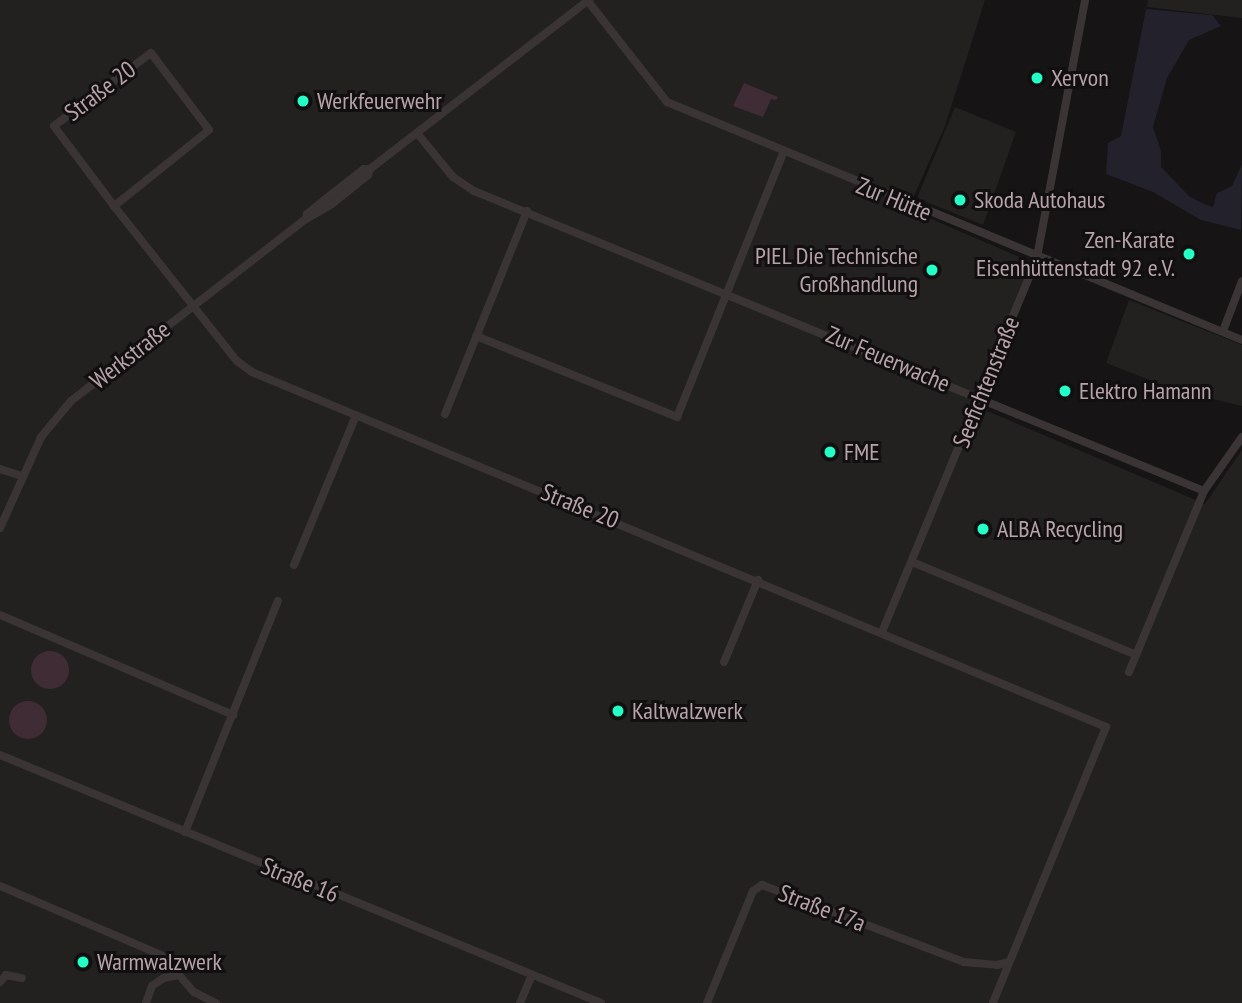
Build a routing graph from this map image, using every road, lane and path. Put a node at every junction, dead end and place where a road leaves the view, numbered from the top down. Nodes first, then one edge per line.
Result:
1 (588, 0) edge
2 (1085, 0) edge
3 (417, 133) junction
4 (783, 153) junction
5 (114, 206) junction
6 (527, 211) junction
7 (1037, 257) junction
8 (1242, 281) edge
9 (726, 292) junction
10 (194, 307) junction
11 (1223, 331) junction
12 (476, 336) junction
13 (1242, 340) edge
14 (979, 397) junction
15 (445, 414) dead end
16 (356, 415) junction
17 (1242, 437) edge
18 (0, 469) edge
19 (21, 476) junction
20 (1205, 491) junction
21 (0, 528) edge
22 (912, 562) junction
23 (294, 565) dead end
24 (758, 580) junction
25 (278, 601) dead end
26 (0, 615) edge
27 (883, 632) junction
28 (1136, 655) junction
29 (724, 662) dead end
30 (1129, 672) dead end
31 (233, 715) junction
32 (0, 755) edge
33 (185, 832) junction
34 (0, 886) edge
35 (1009, 962) junction
36 (179, 975) junction
37 (532, 975) junction
38 (22, 978) dead end
39 (0, 982) edge
40 (146, 1003) edge
41 (216, 1003) edge
42 (520, 1003) edge
43 (601, 1003) edge
44 (707, 1003) edge
45 (993, 1003) edge

1 - 3 street, Werkstraße
1 - 4 street, Zur Hütte
2 - 7 street, Seefichtenstraße
3 - 6 street, Zur Feuerwache
3 - 10 street, Werkstraße
4 - 7 street, Zur Hütte
4 - 9 street
5 - 5 street, Straße 20
5 - 10 street, Straße 20
6 - 9 street, Zur Feuerwache
6 - 12 street
7 - 11 street, Zur Hütte
7 - 14 street, Seefichtenstraße
8 - 11 street
9 - 12 street
9 - 14 street, Zur Feuerwache
10 - 16 street, Straße 20
10 - 19 street, Werkstraße
11 - 13 street, Zur Hütte
12 - 15 street
14 - 20 street, Zur Feuerwache
14 - 22 street, Seefichtenstraße
16 - 23 street
16 - 24 street, Straße 20
17 - 20 street
18 - 19 street
19 - 21 street, Werkstraße
20 - 28 street
22 - 27 street, Seefichtenstraße
22 - 28 street
24 - 27 street, Straße 20
24 - 29 street
25 - 31 street
26 - 31 street
27 - 35 street, Straße 20
28 - 30 street
31 - 33 street
32 - 33 street, Straße 16
33 - 37 street, Straße 16
34 - 36 street
35 - 44 street, Straße 17a
35 - 45 street
36 - 40 street
36 - 41 street
37 - 42 street
37 - 43 street, Straße 16
38 - 39 street

